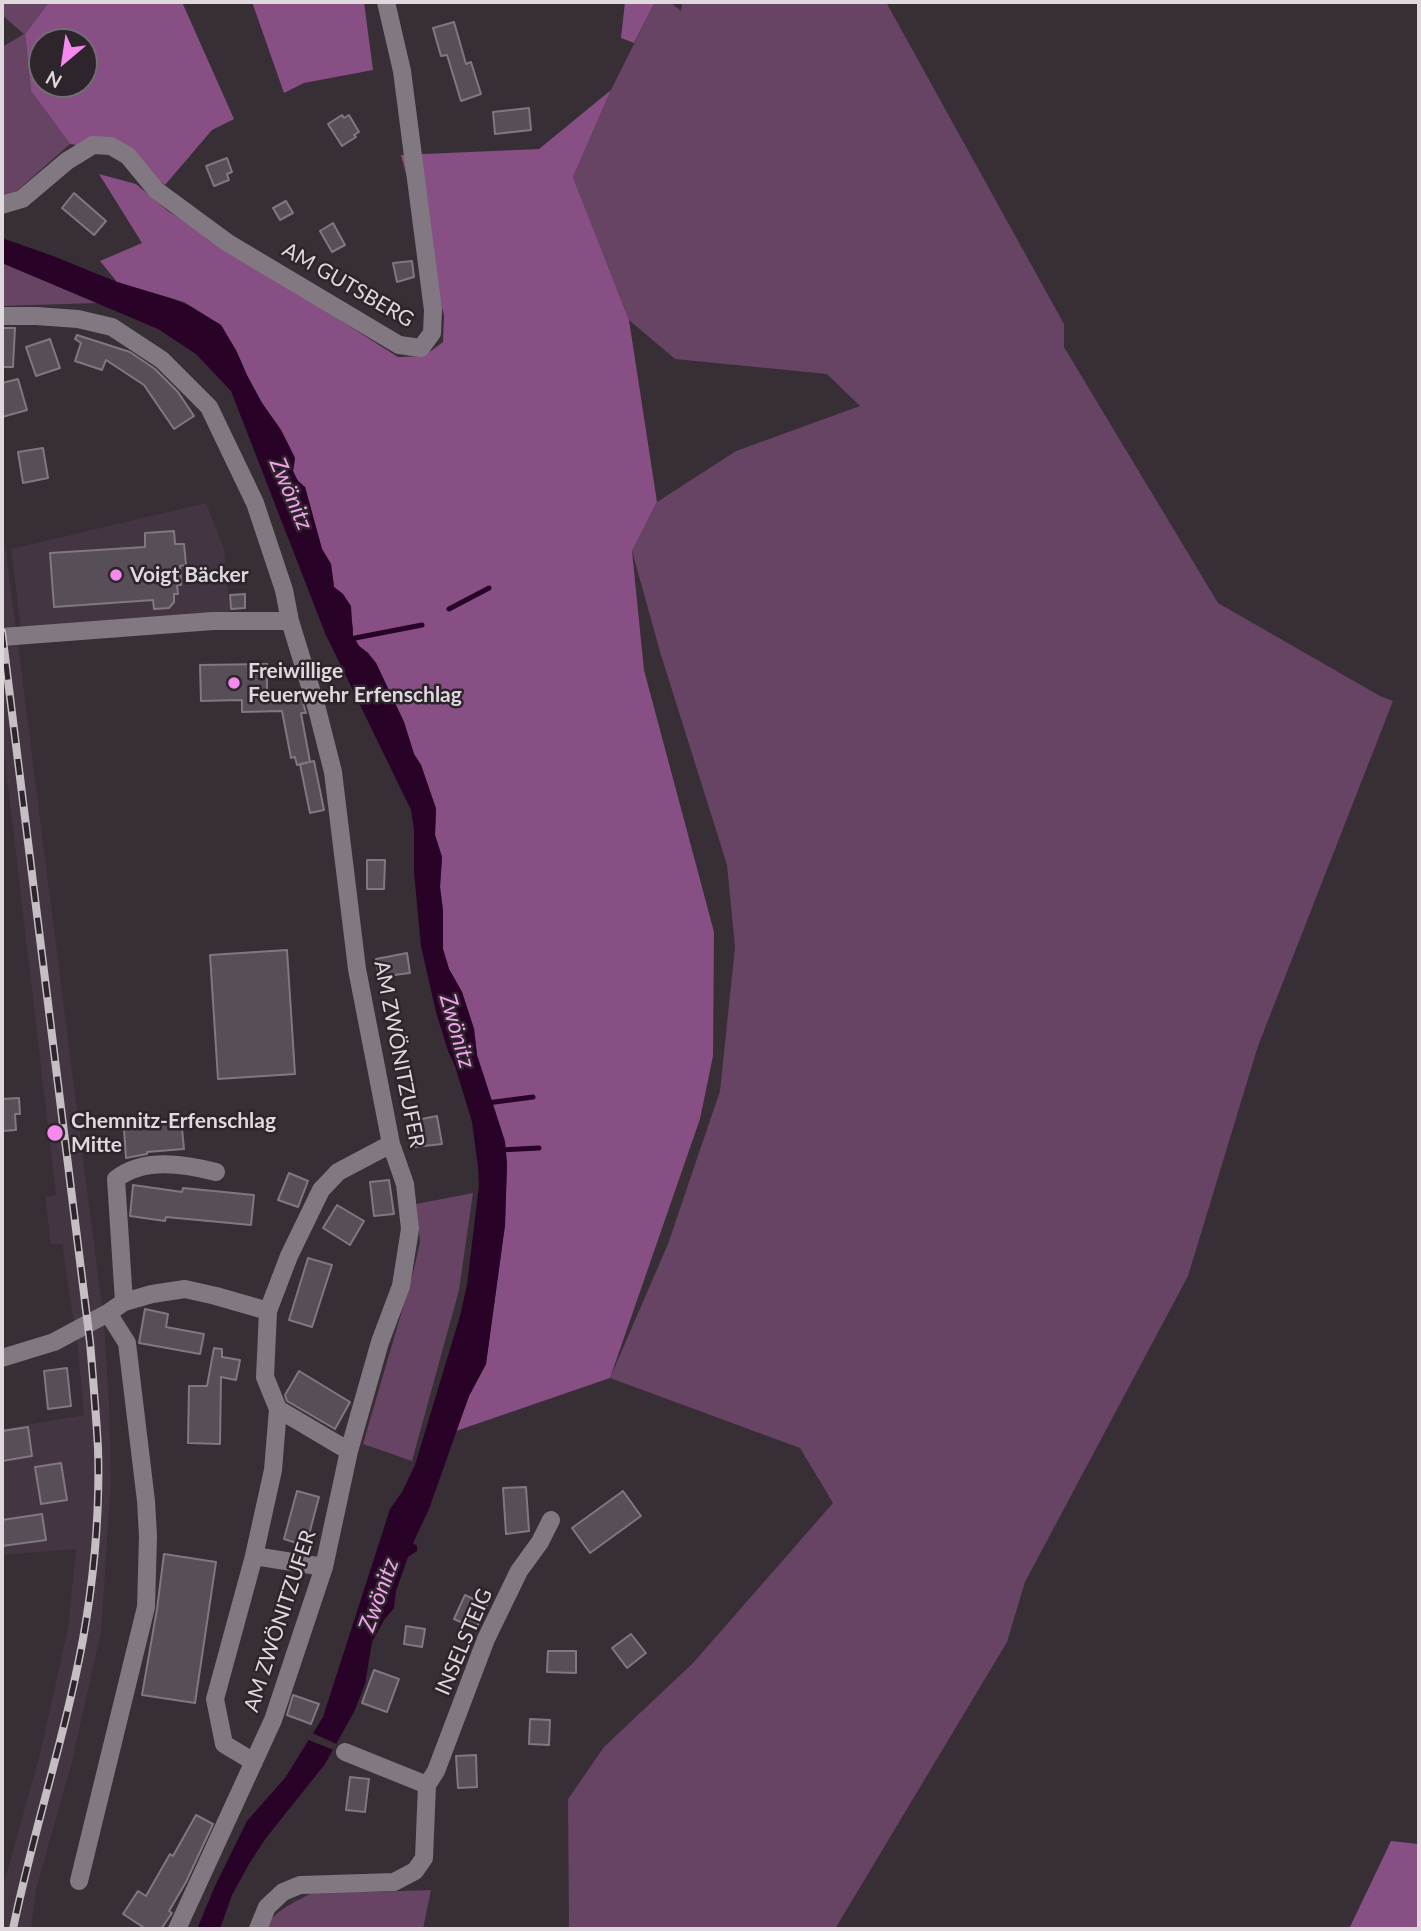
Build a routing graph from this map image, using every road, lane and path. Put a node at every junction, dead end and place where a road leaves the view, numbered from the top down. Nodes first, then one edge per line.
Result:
1 (386, 2) edge
2 (2, 205) edge
3 (2, 316) edge
4 (290, 621) junction
5 (2, 637) edge
6 (391, 1144) junction
7 (216, 1172) dead end
8 (124, 1302) junction
9 (268, 1311) junction
10 (108, 1313) junction
11 (2, 1358) edge
12 (278, 1409) junction
13 (349, 1451) junction
14 (551, 1520) dead end
15 (254, 1556) junction
16 (324, 1567) junction
17 (345, 1752) dead end
18 (254, 1762) junction
19 (427, 1785) junction
20 (79, 1881) dead end
21 (177, 1929) edge
22 (258, 1929) edge

1 - 2 street, AM GUTSBERG
3 - 4 street, AM ZWÖNITZUFER
4 - 5 street
4 - 6 street, AM ZWÖNITZUFER
6 - 9 street
6 - 13 street, AM ZWÖNITZUFER
7 - 8 street
8 - 9 street
8 - 10 street
9 - 12 street
10 - 11 street
10 - 20 street
12 - 13 street
12 - 15 street
13 - 16 street, AM ZWÖNITZUFER
14 - 19 street, INSELSTEIG
15 - 16 street
15 - 18 street
16 - 18 street, AM ZWÖNITZUFER
17 - 19 street
18 - 21 street, AM ZWÖNITZUFER
19 - 22 street, INSELSTEIG

